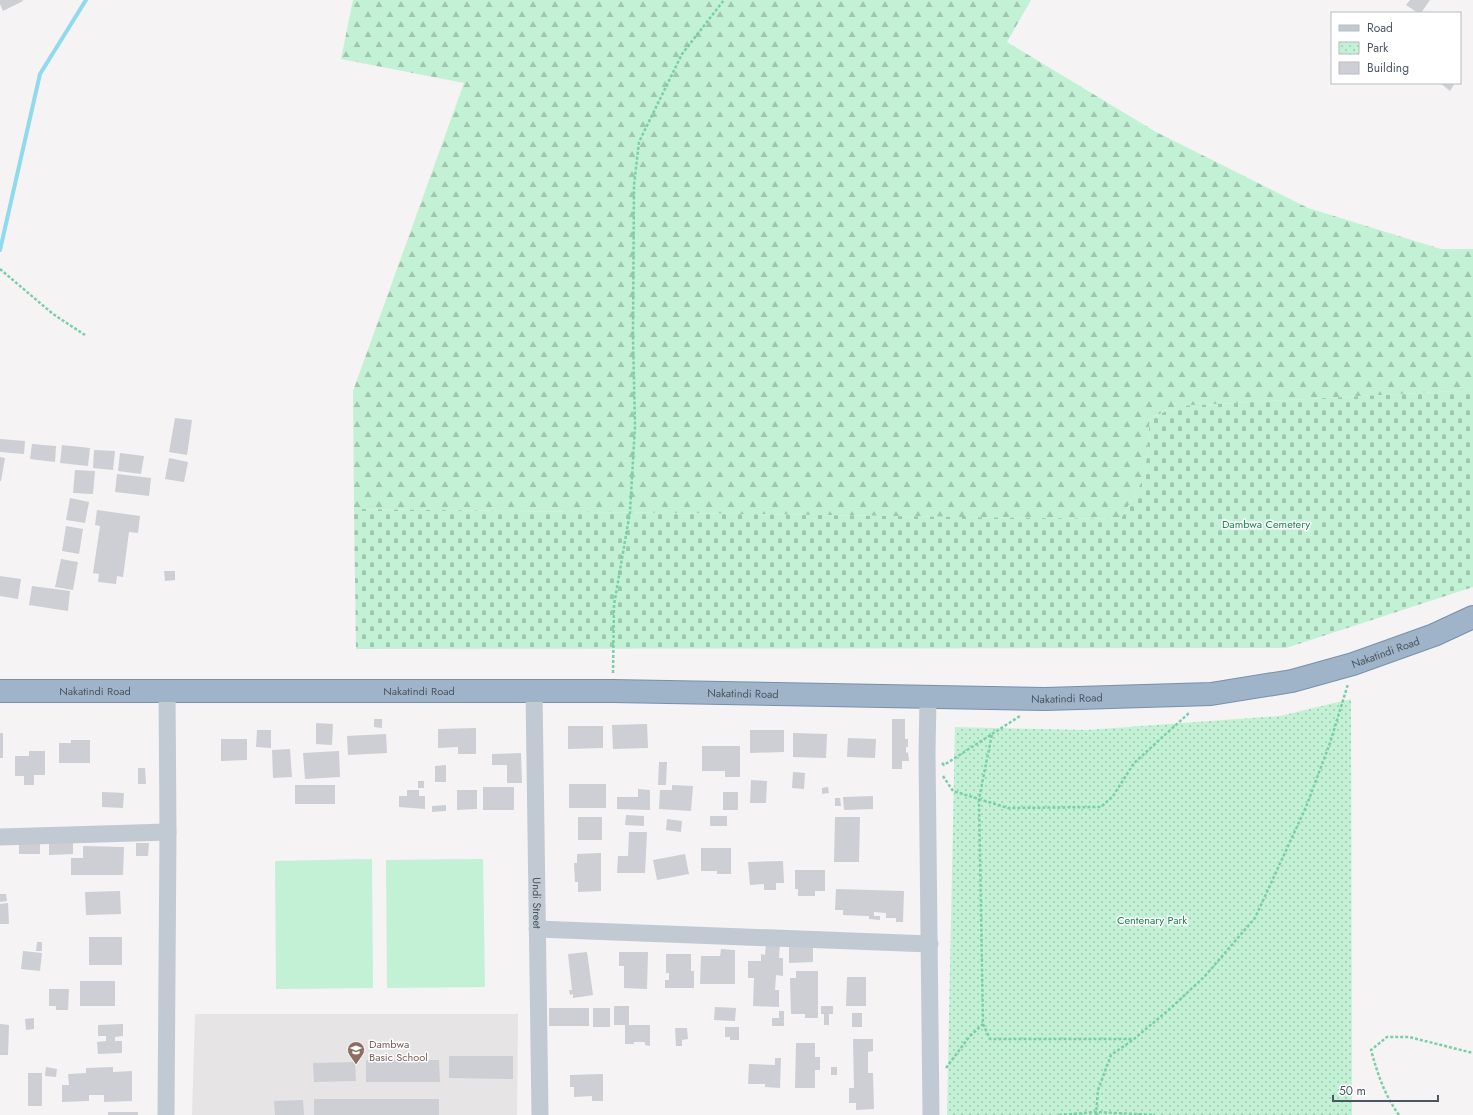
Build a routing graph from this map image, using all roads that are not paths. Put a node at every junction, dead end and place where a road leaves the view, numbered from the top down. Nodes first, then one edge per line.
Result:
1 (1473, 617) edge
2 (167, 690) junction
3 (534, 690) junction
4 (0, 691) edge
5 (928, 697) junction
6 (168, 832) junction
7 (0, 837) edge
8 (537, 929) junction
9 (930, 944) junction
10 (166, 1115) edge
11 (540, 1115) edge
12 (931, 1115) edge

1 - 5 highway, Nakatindi Road
2 - 3 highway, Nakatindi Road
2 - 4 highway, Nakatindi Road
2 - 6 street
3 - 5 highway, Nakatindi Road
3 - 8 street, Undi Street
5 - 9 street
6 - 7 street
6 - 10 street
8 - 9 street
8 - 11 street, Undi Street
9 - 12 street

